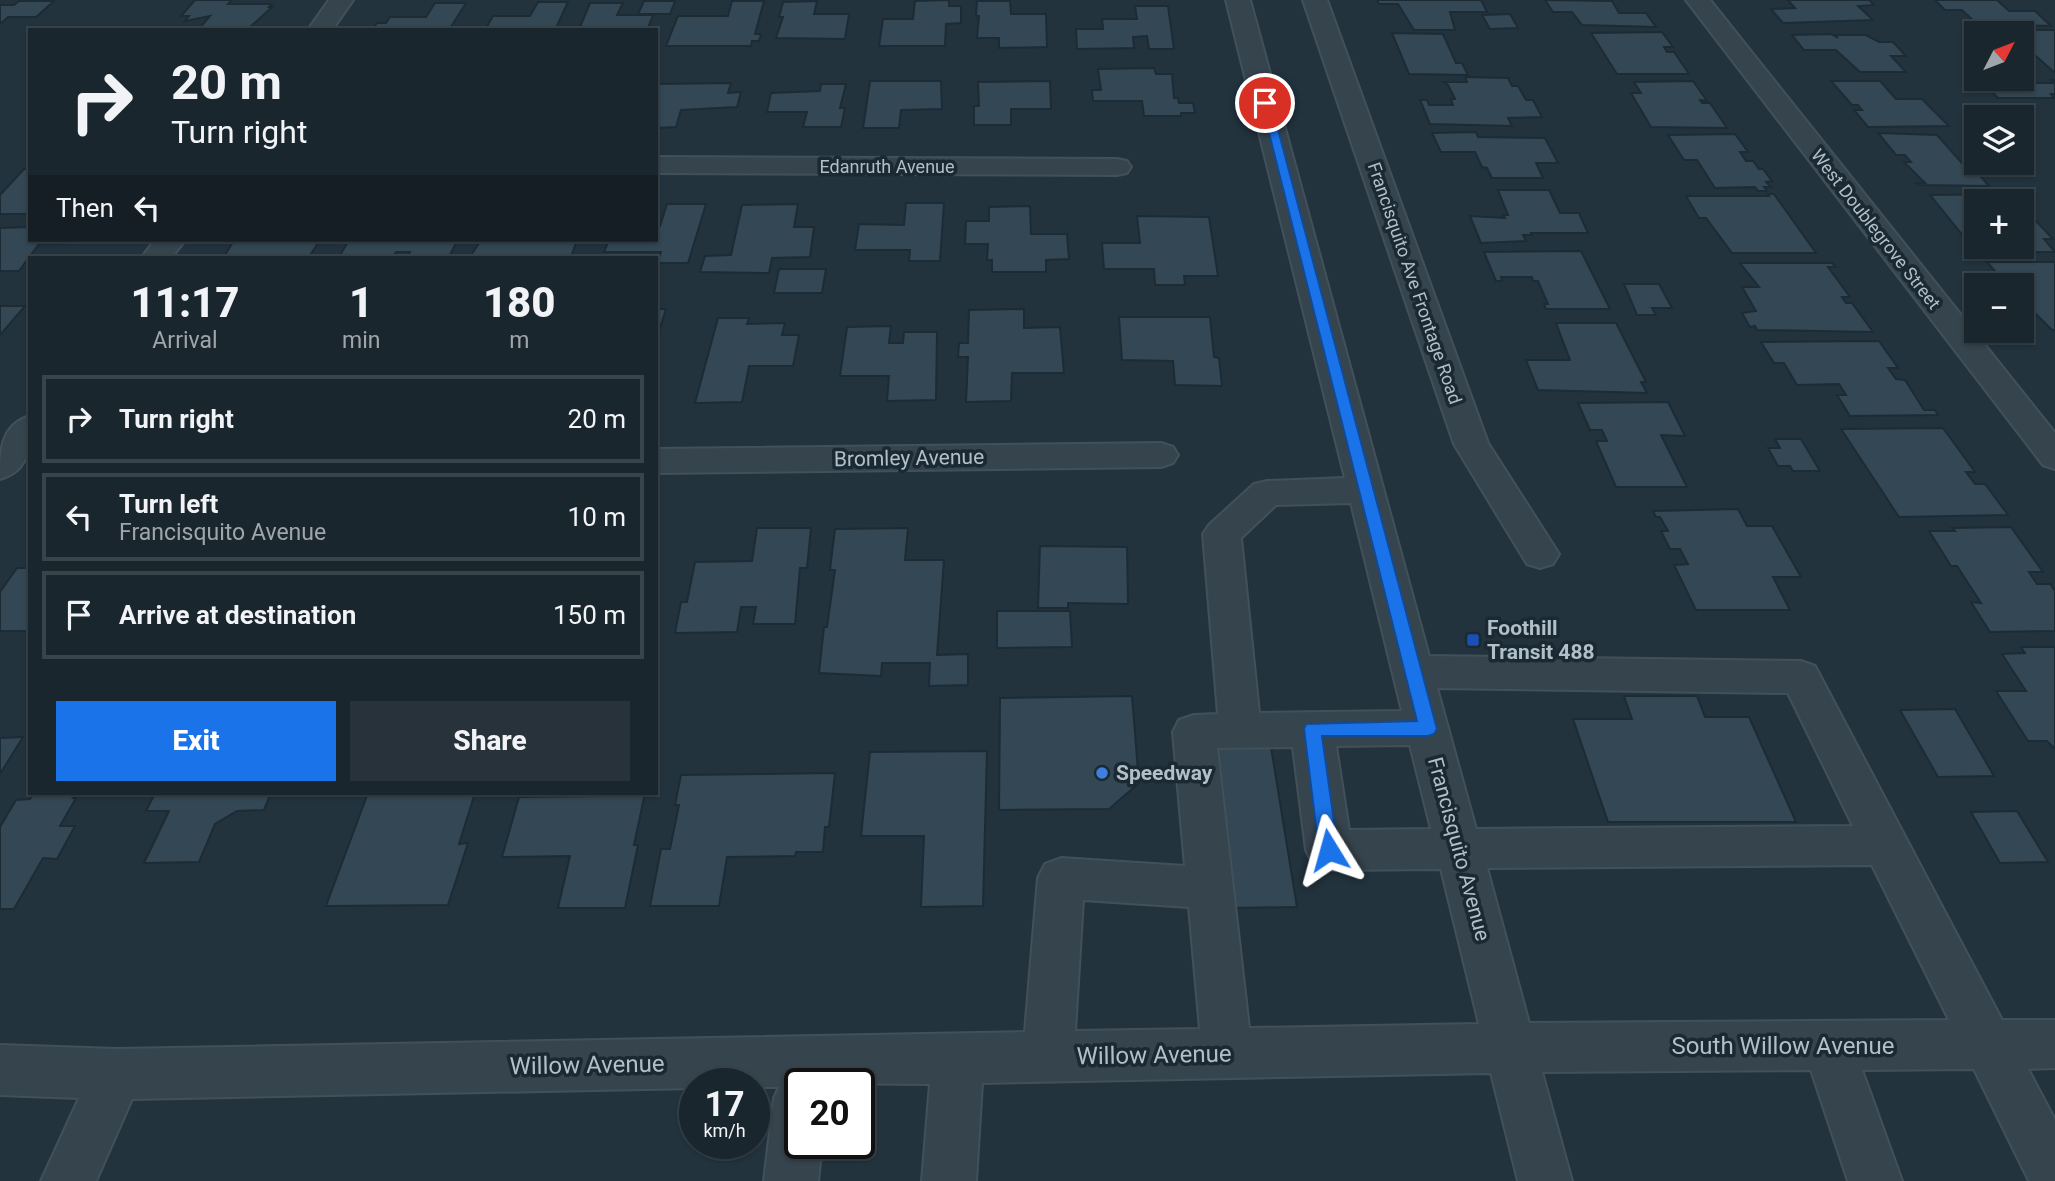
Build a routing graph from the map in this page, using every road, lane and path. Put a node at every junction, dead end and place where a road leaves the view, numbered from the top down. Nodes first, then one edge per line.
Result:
1 (341, 0) edge
2 (1238, 0) edge
3 (1315, 0) edge
4 (1698, 0) edge
5 (321, 28) edge
6 (658, 165) edge
7 (1117, 167) dead end
8 (168, 242) edge
9 (158, 256) edge
10 (28, 430) edge
11 (1161, 455) dead end
12 (2055, 457) edge
13 (658, 461) edge
14 (0, 468) edge
15 (28, 468) edge
16 (1366, 490) junction
17 (1540, 554) dead end
18 (1413, 672) junction
19 (1312, 729) junction
20 (1428, 729) junction
21 (1240, 730) junction
22 (1885, 845) junction
23 (1460, 849) junction
24 (1210, 888) junction
25 (2055, 1044) edge
26 (1989, 1045) junction
27 (1828, 1046) junction
28 (1510, 1048) junction
29 (1227, 1053) junction
30 (1048, 1057) junction
31 (958, 1058) junction
32 (0, 1070) edge
33 (875, 1070) edge
34 (117, 1074) junction
35 (784, 1081) edge
36 (793, 1159) edge
37 (2055, 1175) edge
38 (68, 1181) edge
39 (791, 1181) edge
40 (949, 1181) edge
41 (1545, 1181) edge
42 (1875, 1181) edge

1 - 5 street
2 - 16 street, Francisquito Avenue
3 - 17 street, Francisquito Ave Frontage Road
4 - 12 street, West Doublegrove Street
6 - 7 street, Edanruth Avenue
8 - 9 street
10 - 14 street
11 - 13 street, Bromley Avenue
14 - 15 street
16 - 18 street, Francisquito Avenue
16 - 21 street
18 - 20 street, Francisquito Avenue
18 - 22 street
19 - 20 street
19 - 21 street
19 - 23 street
20 - 23 street, Francisquito Avenue
21 - 24 street
22 - 23 street
22 - 26 street
23 - 28 street, Francisquito Avenue
24 - 29 street
24 - 30 street
25 - 26 street, South Willow Avenue
26 - 27 street, South Willow Avenue
26 - 37 street
27 - 28 street, South Willow Avenue
27 - 42 street
28 - 29 street, Willow Avenue
28 - 41 street, Francisquito Avenue
29 - 30 street, Willow Avenue
30 - 31 street, Willow Avenue
31 - 33 street, Willow Avenue
31 - 40 street
32 - 34 street, Willow Avenue
34 - 35 street, Willow Avenue
34 - 38 street
36 - 39 street

